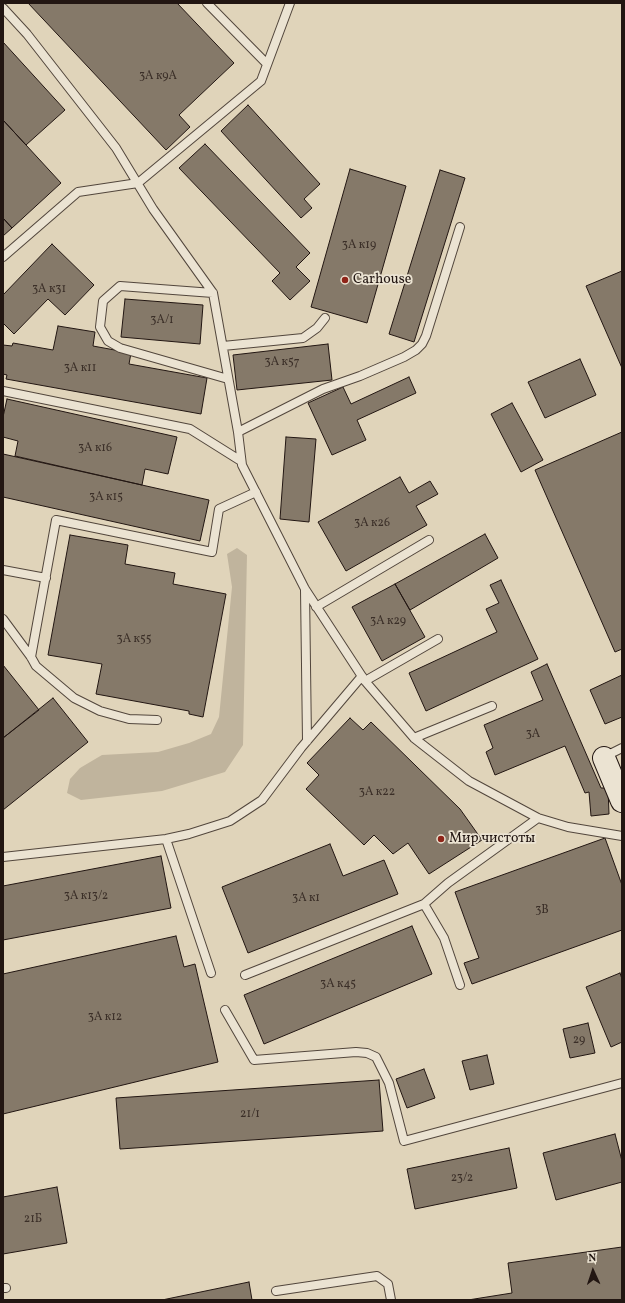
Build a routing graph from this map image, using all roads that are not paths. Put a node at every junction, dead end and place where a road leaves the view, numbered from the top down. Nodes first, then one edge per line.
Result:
1 (208, 3) edge
2 (290, 3) edge
3 (3, 8) edge
4 (267, 64) junction
5 (138, 183) junction
6 (460, 227) dead end
7 (3, 257) edge
8 (213, 293) junction
9 (325, 318) dead end
10 (223, 346) junction
11 (228, 379) junction
12 (3, 391) edge
13 (238, 432) junction
14 (241, 461) junction
15 (256, 492) junction
16 (429, 540) dead end
17 (3, 570) edge
18 (46, 578) junction
19 (305, 589) junction
20 (316, 607) junction
21 (3, 619) edge
22 (438, 639) dead end
23 (31, 657) junction
24 (364, 678) junction
25 (492, 706) dead end
26 (157, 720) dead end
27 (414, 738) junction
28 (307, 741) junction
29 (613, 753) edge
30 (622, 801) edge
31 (538, 818) junction
32 (622, 836) edge
33 (166, 839) junction
34 (3, 858) edge
35 (424, 904) junction
36 (211, 973) dead end
37 (245, 974) dead end
38 (460, 985) dead end
39 (225, 1010) dead end
40 (622, 1083) edge
41 (276, 1291) dead end
42 (391, 1300) edge

1 - 4 lane
2 - 4 lane
3 - 5 lane
4 - 5 lane
5 - 7 lane
5 - 8 lane
6 - 13 lane
8 - 10 lane
8 - 11 lane
9 - 10 lane
10 - 11 lane
11 - 13 lane
12 - 14 lane
13 - 14 lane
14 - 15 lane
15 - 18 lane
15 - 19 lane
16 - 20 lane
17 - 18 lane
18 - 23 lane
19 - 20 lane
19 - 28 lane
20 - 24 lane
21 - 23 lane
22 - 24 lane
23 - 26 lane
24 - 27 lane
24 - 28 lane
25 - 27 lane
27 - 31 lane
28 - 33 lane
29 - 30 street
31 - 32 lane
31 - 35 lane
33 - 34 lane
33 - 36 lane
35 - 37 lane
35 - 38 lane
39 - 40 lane
41 - 42 lane

